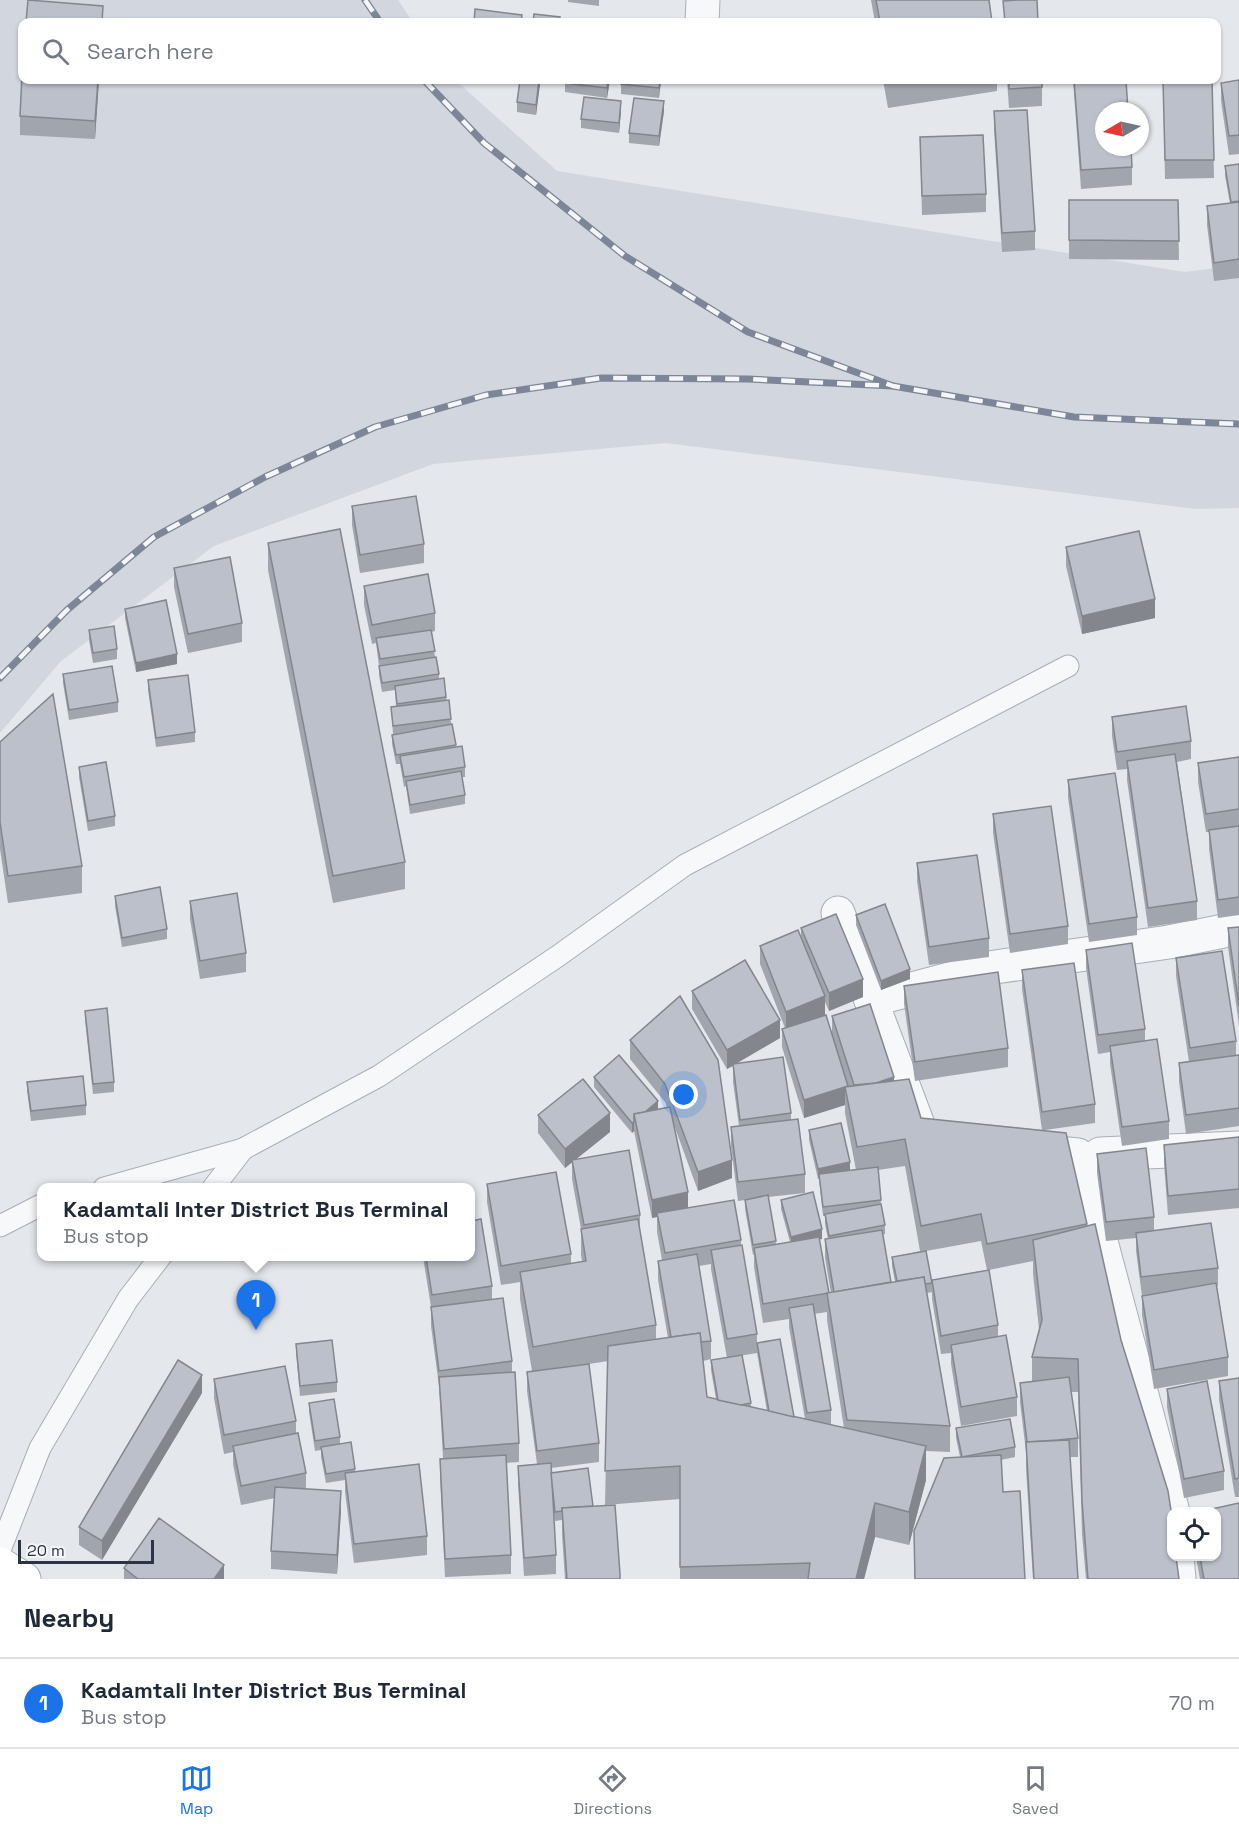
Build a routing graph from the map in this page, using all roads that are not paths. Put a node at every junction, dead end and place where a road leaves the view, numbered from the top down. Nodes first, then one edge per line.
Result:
1 (703, 0) edge
2 (702, 18) edge
3 (1068, 666) dead end
4 (838, 913) edge
5 (1239, 928) edge
6 (872, 1000) junction
7 (935, 1140) edge
8 (994, 1146) edge
9 (1239, 1148) edge
10 (243, 1149) junction
11 (1078, 1155) junction
12 (122, 1183) edge
13 (217, 1183) edge
14 (37, 1208) edge
15 (0, 1226) edge
16 (157, 1261) edge
17 (1172, 1507) edge
18 (0, 1550) edge
19 (1177, 1561) edge
20 (0, 1564) edge
21 (24, 1579) edge
22 (1179, 1579) edge

1 - 2 street
3 - 10 lane
4 - 6 street
5 - 6 street
6 - 7 street
8 - 11 street
9 - 11 street
10 - 12 lane
10 - 13 lane
11 - 17 street
14 - 15 lane
16 - 18 lane
19 - 22 street
20 - 21 main road

